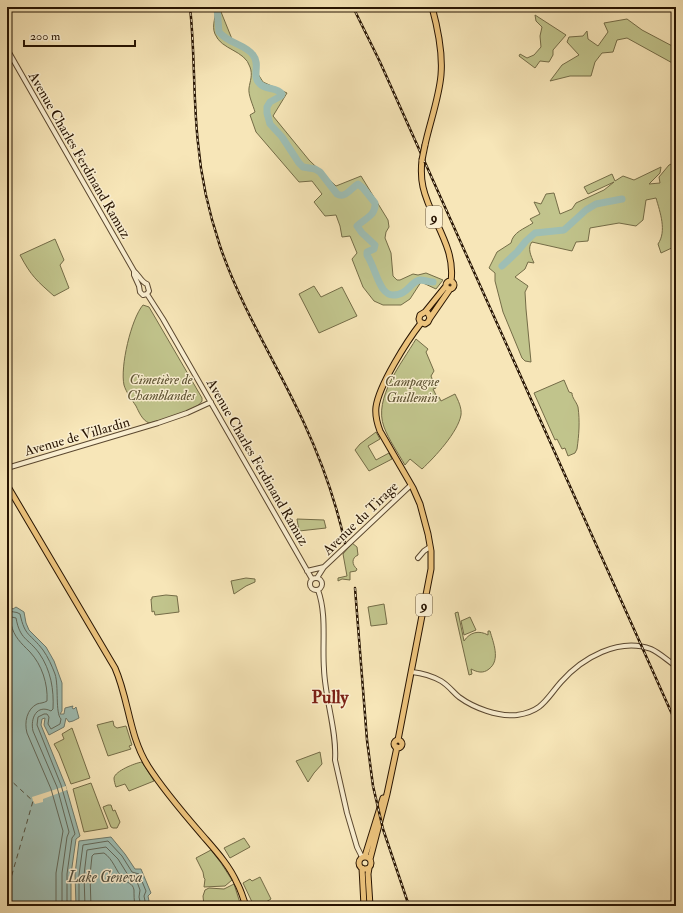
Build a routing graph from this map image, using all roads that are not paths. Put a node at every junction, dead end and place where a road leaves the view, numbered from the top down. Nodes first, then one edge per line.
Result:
1 (432, 7) edge
2 (7, 49) edge
3 (134, 271) junction
4 (144, 283) junction
5 (139, 286) junction
6 (448, 288) junction
7 (147, 294) junction
8 (425, 312) junction
9 (430, 318) junction
10 (421, 323) junction
11 (211, 402) junction
12 (7, 468) edge
13 (411, 484) junction
14 (7, 485) edge
15 (430, 547) junction
16 (421, 553) junction
17 (431, 557) junction
18 (418, 558) dead end
19 (324, 567) junction
20 (307, 571) junction
21 (314, 578) junction
22 (318, 590) junction
23 (676, 666) edge
24 (412, 672) junction
25 (366, 858) junction
26 (362, 868) junction
27 (369, 868) junction
28 (246, 906) edge
29 (364, 906) edge
30 (370, 906) edge

1 - 6 main road, 9, bridge
2 - 3 street, Avenue Charles Ferdinand Ramuz
3 - 4 street, Avenue Charles Ferdinand Ramuz
3 - 5 street, Avenue Charles Ferdinand Ramuz
4 - 5 street
4 - 7 street
5 - 7 street
6 - 8 main road
6 - 9 main road
7 - 11 street, Avenue Charles Ferdinand Ramuz
8 - 9 main road
8 - 10 main road
9 - 10 main road
10 - 13 main road, 9
11 - 12 street, Avenue de Villardin
11 - 20 street, Avenue Charles Ferdinand Ramuz
13 - 15 main road, 9
13 - 19 street, Avenue du Tirage
14 - 28 main road
15 - 16 street
15 - 17 main road, 9
16 - 17 street
16 - 18 street
17 - 24 main road, 9
19 - 20 street, Avenue du Tirage
19 - 21 street, Avenue du Tirage
20 - 21 street, Avenue Charles Ferdinand Ramuz
21 - 22 street
21 - 22 street
22 - 25 street
23 - 24 street
24 - 25 main road
25 - 26 main road
25 - 27 main road
26 - 27 main road
26 - 29 main road
27 - 30 main road

